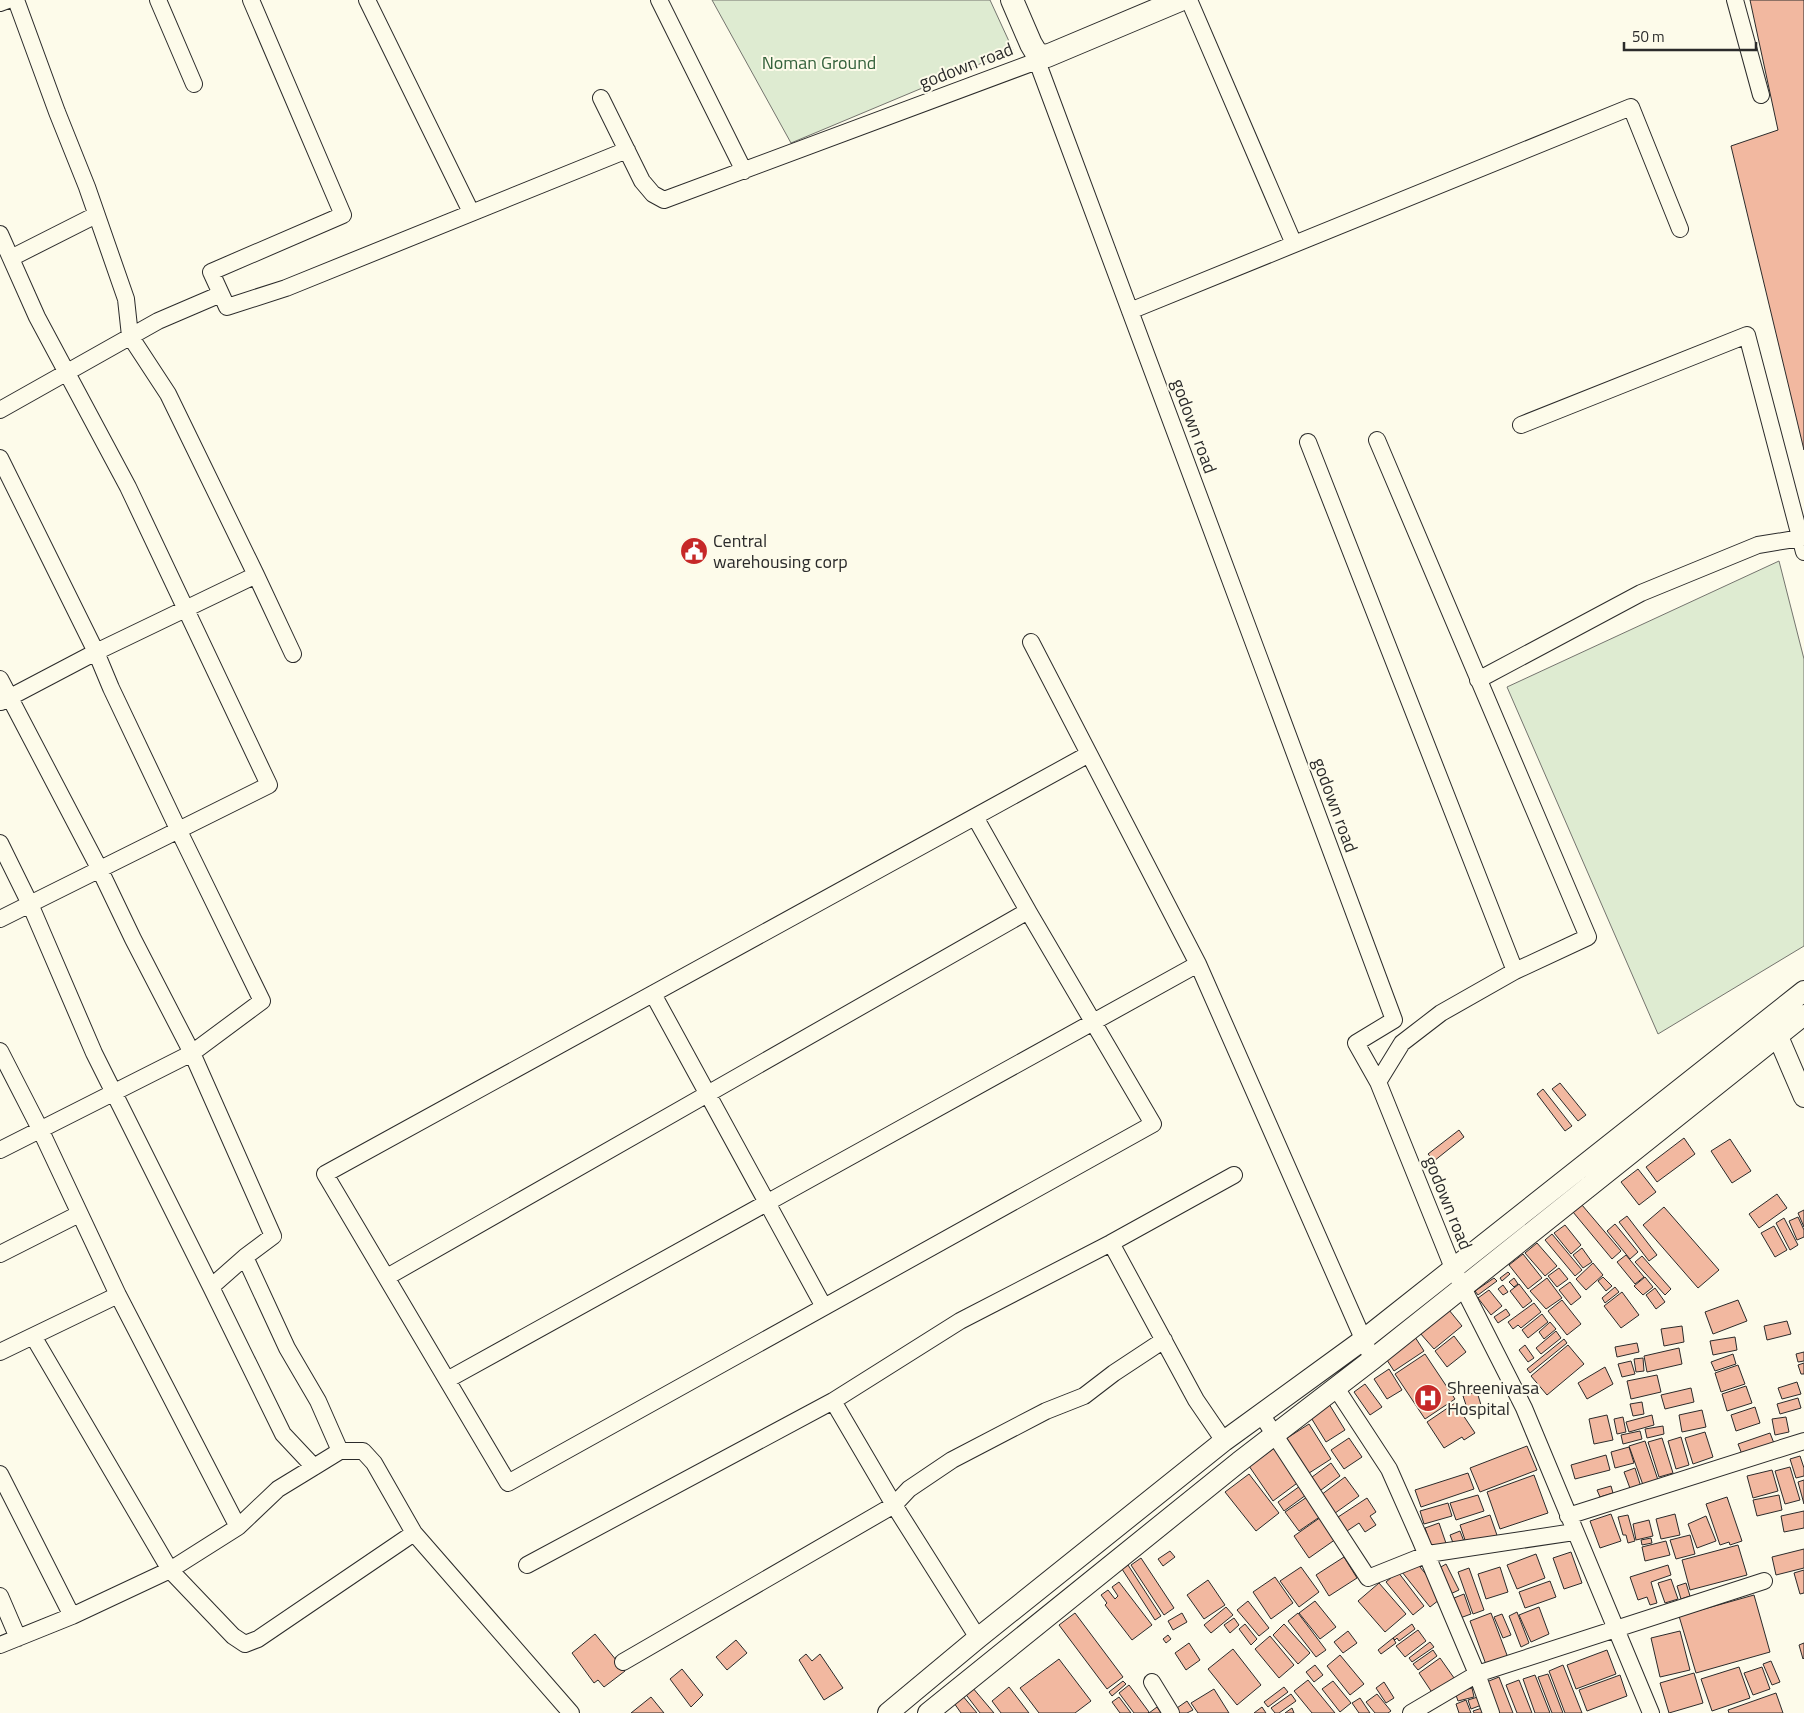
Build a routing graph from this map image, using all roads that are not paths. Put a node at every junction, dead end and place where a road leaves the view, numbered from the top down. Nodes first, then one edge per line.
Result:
1 (8, 0) edge
2 (16, 0) edge
3 (158, 0) edge
4 (251, 0) edge
5 (367, 0) edge
6 (659, 0) edge
7 (1012, 0) edge
8 (1180, 0) edge
9 (1189, 0) edge
10 (1736, 0) edge
11 (0, 3) edge
12 (1037, 57) junction
13 (194, 84) dead end
14 (1761, 95) dead end
15 (601, 98) dead end
16 (627, 150) junction
17 (744, 171) junction
18 (471, 212) junction
19 (96, 215) junction
20 (1680, 229) dead end
21 (1, 240) edge
22 (1294, 244) junction
23 (11, 258) junction
24 (221, 294) junction
25 (1130, 311) junction
26 (130, 336) junction
27 (68, 373) junction
28 (0, 410) edge
29 (1521, 425) dead end
30 (1377, 440) dead end
31 (1308, 442) dead end
32 (0, 458) edge
33 (1802, 545) edge
34 (256, 575) junction
35 (187, 609) junction
36 (1031, 642) dead end
37 (96, 652) junction
38 (293, 654) dead end
39 (0, 679) edge
40 (1478, 680) junction
41 (4, 700) edge
42 (1089, 754) junction
43 (975, 817) junction
44 (178, 829) junction
45 (0, 843) edge
46 (99, 868) junction
47 (30, 904) junction
48 (1028, 911) junction
49 (0, 919) edge
50 (1198, 964) junction
51 (1515, 971) junction
52 (1804, 991) edge
53 (653, 994) junction
54 (1804, 1015) edge
55 (1770, 1018) junction
56 (1093, 1022) junction
57 (1778, 1036) junction
58 (0, 1051) edge
59 (192, 1053) junction
60 (1378, 1082) junction
61 (113, 1092) junction
62 (708, 1094) junction
63 (1804, 1097) edge
64 (40, 1129) junction
65 (0, 1150) edge
66 (1234, 1175) dead end
67 (767, 1203) junction
68 (79, 1214) junction
69 (1111, 1243) junction
70 (0, 1254) edge
71 (245, 1257) junction
72 (1453, 1268) junction
73 (387, 1277) junction
74 (211, 1287) junction
75 (1462, 1287) junction
76 (118, 1296) junction
77 (824, 1307) junction
78 (33, 1336) junction
79 (1164, 1340) junction
80 (1363, 1340) junction
81 (0, 1352) edge
82 (1373, 1359) junction
83 (447, 1380) junction
84 (1336, 1388) junction
85 (833, 1401) junction
86 (1261, 1414) junction
87 (1275, 1434) junction
88 (1804, 1441) edge
89 (1224, 1442) junction
90 (340, 1451) junction
91 (314, 1467) junction
92 (0, 1474) edge
93 (894, 1505) junction
94 (1568, 1516) junction
95 (238, 1527) junction
96 (1574, 1532) junction
97 (414, 1533) junction
98 (1427, 1554) junction
99 (527, 1565) dead end
100 (170, 1570) junction
101 (1764, 1581) dead end
102 (0, 1596) edge
103 (72, 1616) junction
104 (1615, 1629) junction
105 (18, 1638) junction
106 (978, 1638) junction
107 (0, 1645) edge
108 (623, 1662) dead end
109 (1477, 1674) junction
110 (1152, 1682) dead end
111 (571, 1713) edge
112 (888, 1713) edge
113 (928, 1713) edge
114 (1171, 1713) edge
115 (1411, 1713) edge
116 (1491, 1713) edge
117 (1651, 1713) edge

1 - 11 street
2 - 19 street
3 - 13 street
4 - 24 street
5 - 18 street
6 - 17 street
7 - 12 main road
8 - 12 main road
9 - 22 street
10 - 14 street
12 - 17 street, godown road
12 - 25 street, godown road
15 - 16 street, godown road
16 - 17 street, godown road
16 - 18 street
18 - 24 street
19 - 23 street
19 - 26 street
20 - 22 street
21 - 23 street
22 - 25 street
23 - 27 street
24 - 26 street
25 - 60 street, godown road
26 - 27 street
26 - 34 street
27 - 28 street
27 - 35 street
29 - 33 street
30 - 40 street
31 - 51 street
32 - 37 street
33 - 40 street
34 - 35 street
34 - 38 street
35 - 37 street
35 - 44 street
36 - 42 street
37 - 41 street
37 - 44 street
39 - 41 street
40 - 51 street
41 - 46 street
42 - 43 street
42 - 50 street
43 - 48 street
43 - 53 street
44 - 46 street
44 - 59 street
45 - 47 street
46 - 47 street
46 - 59 street
47 - 49 street
47 - 61 street
48 - 56 street
48 - 62 street
50 - 56 street
50 - 80 street
51 - 60 street
52 - 55 street
53 - 62 street
53 - 73 street
54 - 57 street
55 - 57 street
55 - 72 street
56 - 67 street
56 - 77 street
57 - 63 street
57 - 75 street
58 - 64 street
59 - 61 street
59 - 71 street
60 - 72 street, godown road
61 - 64 street
61 - 74 street
62 - 67 street
62 - 73 street
64 - 65 street
64 - 68 street
66 - 69 street
67 - 77 street
67 - 83 street
68 - 70 street
68 - 76 street
69 - 79 street
69 - 85 street
71 - 74 street
71 - 90 street
72 - 75 street, godown road
72 - 80 street
73 - 83 street
74 - 91 street
75 - 82 street
75 - 94 street, godown road
76 - 78 street
76 - 95 street
77 - 83 street
78 - 81 street
78 - 100 street
79 - 89 street
79 - 93 street
80 - 82 street
80 - 86 street
82 - 84 street
84 - 87 street
84 - 98 street
85 - 93 street
85 - 99 street
86 - 87 street
86 - 89 street
87 - 98 street
87 - 113 street
88 - 94 street
89 - 106 street
90 - 91 street
90 - 97 street
91 - 95 street
92 - 103 street
93 - 106 street
93 - 108 street
94 - 96 street, godown road
95 - 100 street
96 - 98 street
96 - 104 street, godown road
97 - 100 street
97 - 111 street
98 - 109 street
100 - 103 street
101 - 104 street
102 - 105 street
103 - 105 street
104 - 109 street
104 - 117 street, godown road
105 - 107 street
106 - 112 street
109 - 115 street
109 - 116 street
110 - 114 street

